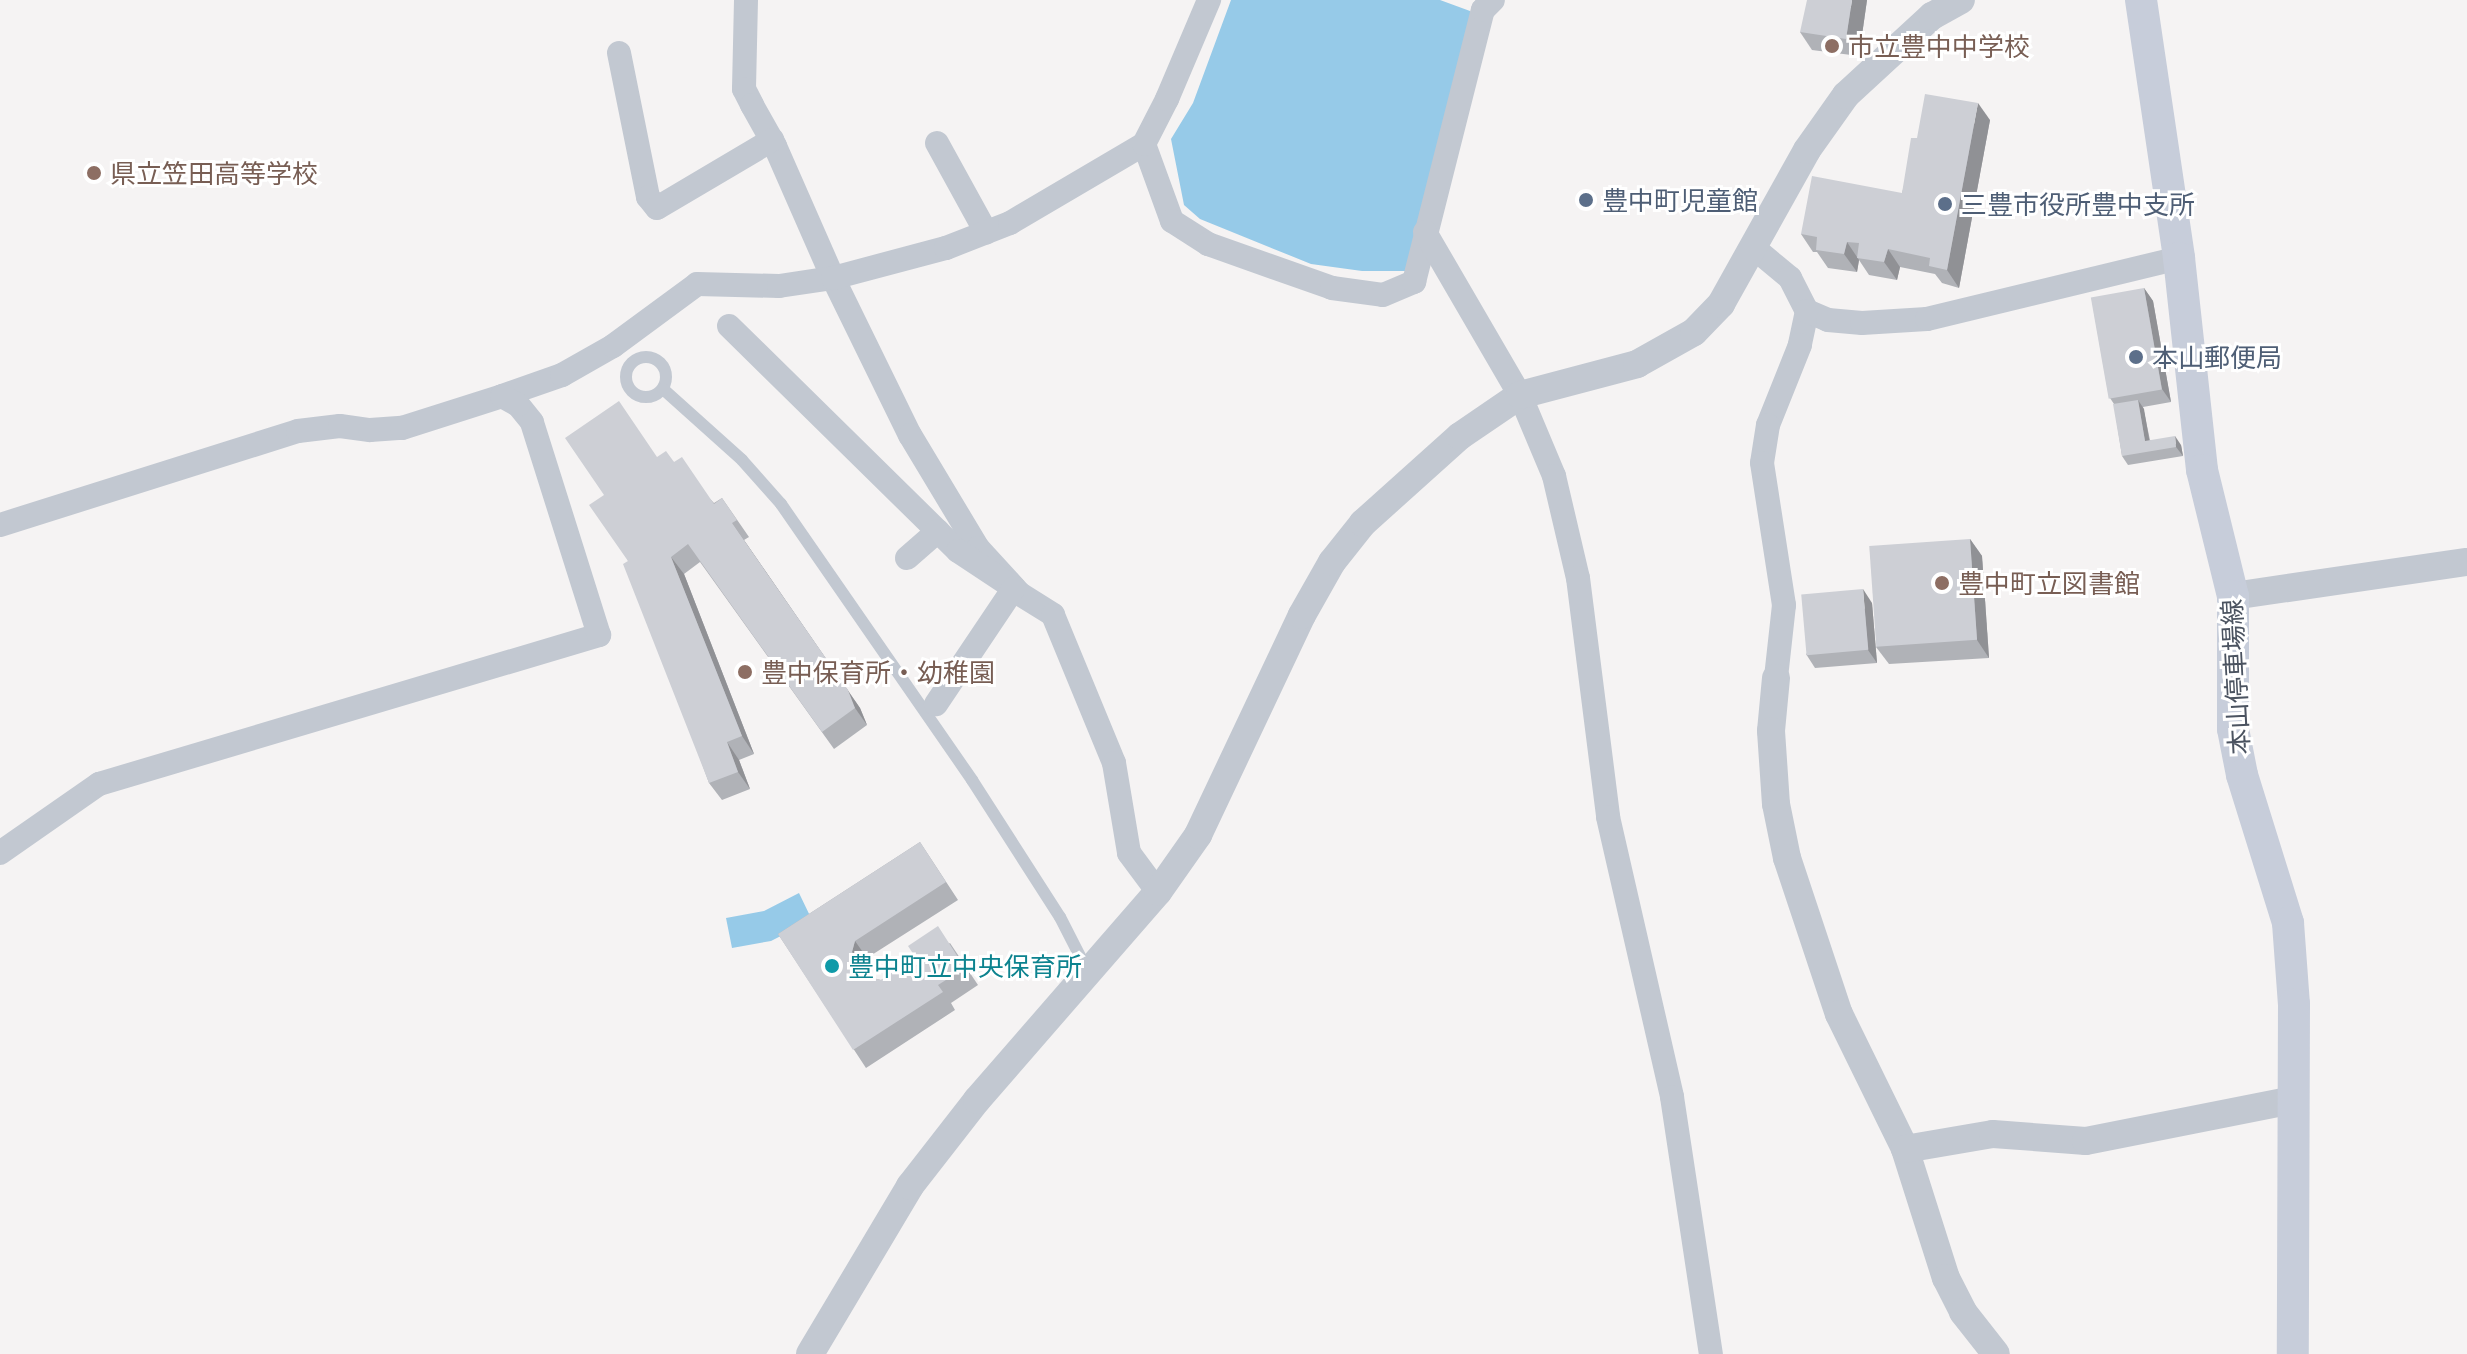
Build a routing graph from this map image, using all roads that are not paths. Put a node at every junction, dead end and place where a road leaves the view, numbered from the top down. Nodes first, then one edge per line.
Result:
1 (746, 0) edge
2 (1209, 0) edge
3 (1493, 0) edge
4 (1961, 0) edge
5 (2141, 0) edge
6 (619, 53) dead end
7 (772, 140) junction
8 (937, 143) dead end
9 (1144, 144) junction
10 (986, 232) junction
11 (1425, 232) junction
12 (1754, 248) junction
13 (2179, 258) junction
14 (833, 278) junction
15 (1807, 311) junction
16 (729, 326) dead end
17 (663, 389) dead end
18 (1520, 395) junction
19 (502, 396) junction
20 (0, 525) edge
21 (938, 531) junction
22 (907, 558) dead end
23 (2467, 562) edge
24 (1014, 588) junction
25 (2233, 596) junction
26 (1776, 678) joint
27 (936, 704) dead end
28 (0, 853) edge
29 (1158, 892) junction
30 (1089, 973) junction
31 (2294, 1100) junction
32 (1905, 1149) junction
33 (810, 1354) edge
34 (1711, 1354) edge
35 (1996, 1354) edge
36 (2293, 1354) edge

1 - 7 street
2 - 9 street
3 - 11 street
4 - 12 street
5 - 13 main road, 本山停車場線
6 - 7 street
7 - 14 street
8 - 10 street
9 - 10 street
9 - 11 street
10 - 14 street
11 - 18 street
12 - 15 street
12 - 18 street
13 - 15 street
13 - 25 main road, 本山停車場線
14 - 19 street
14 - 24 street
15 - 26 street
16 - 21 street
17 - 30 lane
18 - 29 street
18 - 34 street
19 - 20 street
19 - 28 street
21 - 22 street
21 - 24 street
23 - 25 street
24 - 27 street
24 - 29 street
25 - 31 main road, 本山停車場線
26 - 32 street
29 - 30 street
30 - 33 street
31 - 32 street
31 - 36 main road, 本山停車場線
32 - 35 street

